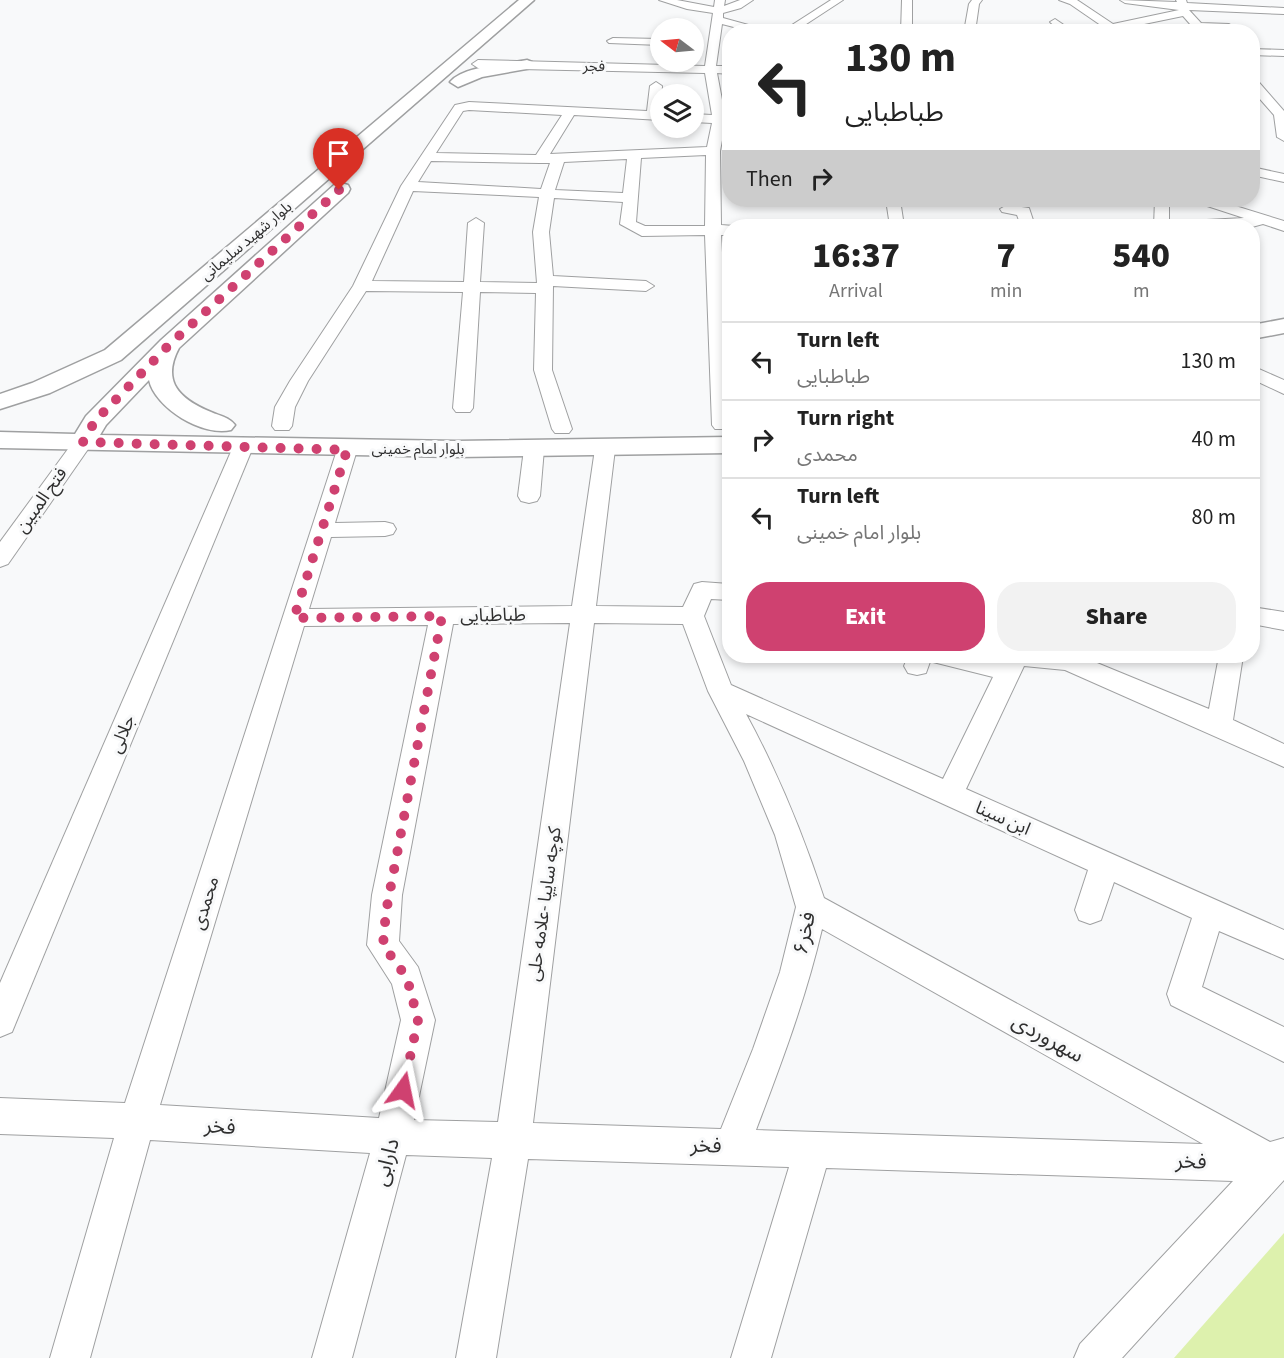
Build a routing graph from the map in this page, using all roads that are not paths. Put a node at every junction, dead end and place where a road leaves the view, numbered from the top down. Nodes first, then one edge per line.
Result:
1 (527, 0) edge
2 (549, 0) edge
3 (664, 0) edge
4 (720, 0) edge
5 (748, 0) edge
6 (838, 0) edge
7 (908, 0) edge
8 (977, 0) edge
9 (1125, 0) edge
10 (1070, 1) edge
11 (1231, 4) edge
12 (1182, 6) edge
13 (1258, 10) junction
14 (1284, 11) edge
15 (1122, 13) dead end
16 (717, 16) junction
17 (1267, 18) dead end
18 (1153, 19) junction
19 (1055, 22) dead end
20 (743, 24) edge
21 (799, 24) edge
22 (906, 24) edge
23 (970, 24) edge
24 (1058, 24) edge
25 (1106, 24) edge
26 (1136, 24) edge
27 (1197, 24) edge
28 (1269, 39) dead end
29 (613, 41) dead end
30 (650, 42) edge
31 (1260, 43) edge
32 (506, 48) dead end
33 (632, 52) dead end
34 (1260, 52) edge
35 (1284, 53) edge
36 (478, 64) junction
37 (527, 65) junction
38 (630, 67) junction
39 (710, 69) junction
40 (722, 70) edge
41 (456, 73) junction
42 (1260, 90) edge
43 (542, 93) dead end
44 (1264, 94) junction
45 (1284, 97) edge
46 (576, 109) junction
47 (535, 111) junction
48 (1262, 111) dead end
49 (722, 113) edge
50 (423, 114) dead end
51 (1280, 114) junction
52 (650, 115) edge
53 (704, 119) edge
54 (722, 120) edge
55 (722, 126) edge
56 (1284, 137) edge
57 (713, 151) junction
58 (634, 155) junction
59 (427, 157) junction
60 (540, 159) junction
61 (558, 159) junction
62 (1260, 173) edge
63 (353, 178) dead end
64 (1284, 178) edge
65 (408, 186) junction
66 (547, 194) junction
67 (630, 198) junction
68 (1226, 207) edge
69 (1007, 209) dead end
70 (1026, 219) edge
71 (476, 222) dead end
72 (1278, 223) edge
73 (1260, 224) edge
74 (721, 230) edge
75 (545, 285) junction
76 (361, 286) junction
77 (646, 286) dead end
78 (722, 286) edge
79 (471, 288) junction
80 (1284, 326) edge
81 (1260, 330) edge
82 (169, 345) junction
83 (1284, 346) edge
84 (1260, 350) edge
85 (1260, 375) edge
86 (1284, 388) edge
87 (0, 402) edge
88 (463, 408) dead end
89 (0, 419) edge
90 (222, 425) junction
91 (282, 426) junction
92 (562, 429) junction
93 (722, 431) edge
94 (89, 432) junction
95 (722, 432) edge
96 (0, 440) edge
97 (243, 447) junction
98 (534, 449) junction
99 (605, 449) junction
100 (347, 450) junction
101 (529, 496) dead end
102 (385, 529) dead end
103 (322, 530) junction
104 (0, 559) edge
105 (722, 591) edge
106 (583, 614) junction
107 (442, 616) junction
108 (692, 616) junction
109 (1260, 616) edge
110 (294, 618) junction
111 (1284, 621) edge
112 (1014, 663) edge
113 (1074, 663) edge
114 (1230, 663) edge
115 (721, 691) junction
116 (1219, 726) junction
117 (1284, 756) edge
118 (950, 794) junction
119 (1105, 864) junction
120 (811, 907) junction
121 (1090, 910) dead end
122 (1209, 911) junction
123 (1284, 945) edge
124 (0, 1021) edge
125 (1284, 1045) edge
126 (0, 1116) edge
127 (137, 1121) junction
128 (393, 1137) junction
129 (513, 1139) junction
130 (732, 1146) junction
131 (813, 1149) junction
132 (1281, 1162) edge
133 (70, 1358) edge
134 (332, 1358) edge
135 (476, 1358) edge
136 (751, 1358) edge
137 (1094, 1358) edge

1 - 41 main road, بلوار شهید سلیمانی
2 - 36 main road, بلوار شهید سلیمانی
3 - 16 street
4 - 16 street
5 - 16 street
6 - 21 street
7 - 22 street
8 - 23 street
9 - 12 street
10 - 25 street
11 - 12 street
11 - 13 street
12 - 18 street
12 - 27 street
13 - 14 street
13 - 17 street
15 - 18 street
16 - 20 street
16 - 39 street
18 - 26 street
19 - 24 street
28 - 31 street
29 - 30 street
32 - 37 main road
33 - 38 street
34 - 35 street
36 - 37 street, فجر
36 - 41 main road, بلوار شهید سلیمانی
37 - 38 street, فجر
37 - 41 main road
38 - 39 street, فجر
39 - 40 street, فجر
39 - 49 street
41 - 50 main road, بلوار شهید سلیمانی
41 - 87 main road, بلوار شهید سلیمانی
42 - 44 street
43 - 47 street
44 - 45 street
44 - 51 street
46 - 47 street
46 - 52 street
46 - 60 street
47 - 59 street
48 - 51 street
51 - 56 street
53 - 54 street
55 - 57 street
57 - 58 street
57 - 74 street
58 - 61 street
58 - 67 street
59 - 60 street
59 - 65 street
60 - 61 street
61 - 66 street
62 - 64 street
63 - 82 main road, بلوار شهید سلیمانی
65 - 66 street
65 - 76 street
66 - 67 street
66 - 75 street
67 - 74 street
68 - 72 street
69 - 70 street
71 - 79 street
72 - 73 street
74 - 78 street
75 - 77 street
75 - 79 street
75 - 92 street
76 - 79 street
76 - 91 street
79 - 88 street
80 - 81 main road
82 - 90 main road
82 - 94 main road, بلوار شهید سلیمانی
83 - 84 main road
85 - 86 street
89 - 94 main road, بلوار امام خمینی
90 - 91 main road, بلوار امام خمینی
90 - 94 main road, بلوار امام خمینی
91 - 92 main road, بلوار امام خمینی
92 - 93 main road, بلوار امام خمینی
94 - 96 main road, بلوار امام خمینی
94 - 97 main road, بلوار امام خمینی
94 - 104 street, فتح المبین
95 - 99 main road, بلوار امام خمینی
97 - 100 main road, بلوار امام خمینی
97 - 124 street, جلالی
98 - 99 main road, بلوار امام خمینی
98 - 100 main road, بلوار امام خمینی
98 - 101 street
99 - 106 street, کوچه سایپا -علامه حلی
100 - 103 street, محمدی
102 - 103 street
103 - 110 street, محمدی
105 - 108 street
106 - 107 street, طباطبایی
106 - 108 street, طباطبایی
106 - 129 street, کوچه سایپا -علامه حلی
107 - 110 street, طباطبایی
107 - 128 street, دارابی
108 - 115 street, فخر۶
109 - 111 street
110 - 127 street, محمدی
112 - 118 street
113 - 116 street
114 - 116 street
115 - 118 street, ابن سینا
115 - 120 street, فخر۶
116 - 117 street
118 - 119 street, ابن سینا
119 - 121 street
119 - 122 street, ابن سینا
120 - 130 street, فخر۶
120 - 132 street, سهروردی
122 - 123 street, ابن سینا
122 - 125 street
126 - 127 street, فخر
127 - 128 street, فخر
127 - 133 street, محمدی
128 - 129 street, فخر
128 - 134 street, دارابی
129 - 130 street, فخر
129 - 135 street, کوچه سایپا -علامه حلی
130 - 131 street, فخر
131 - 132 street, فخر
131 - 136 street
132 - 137 street

